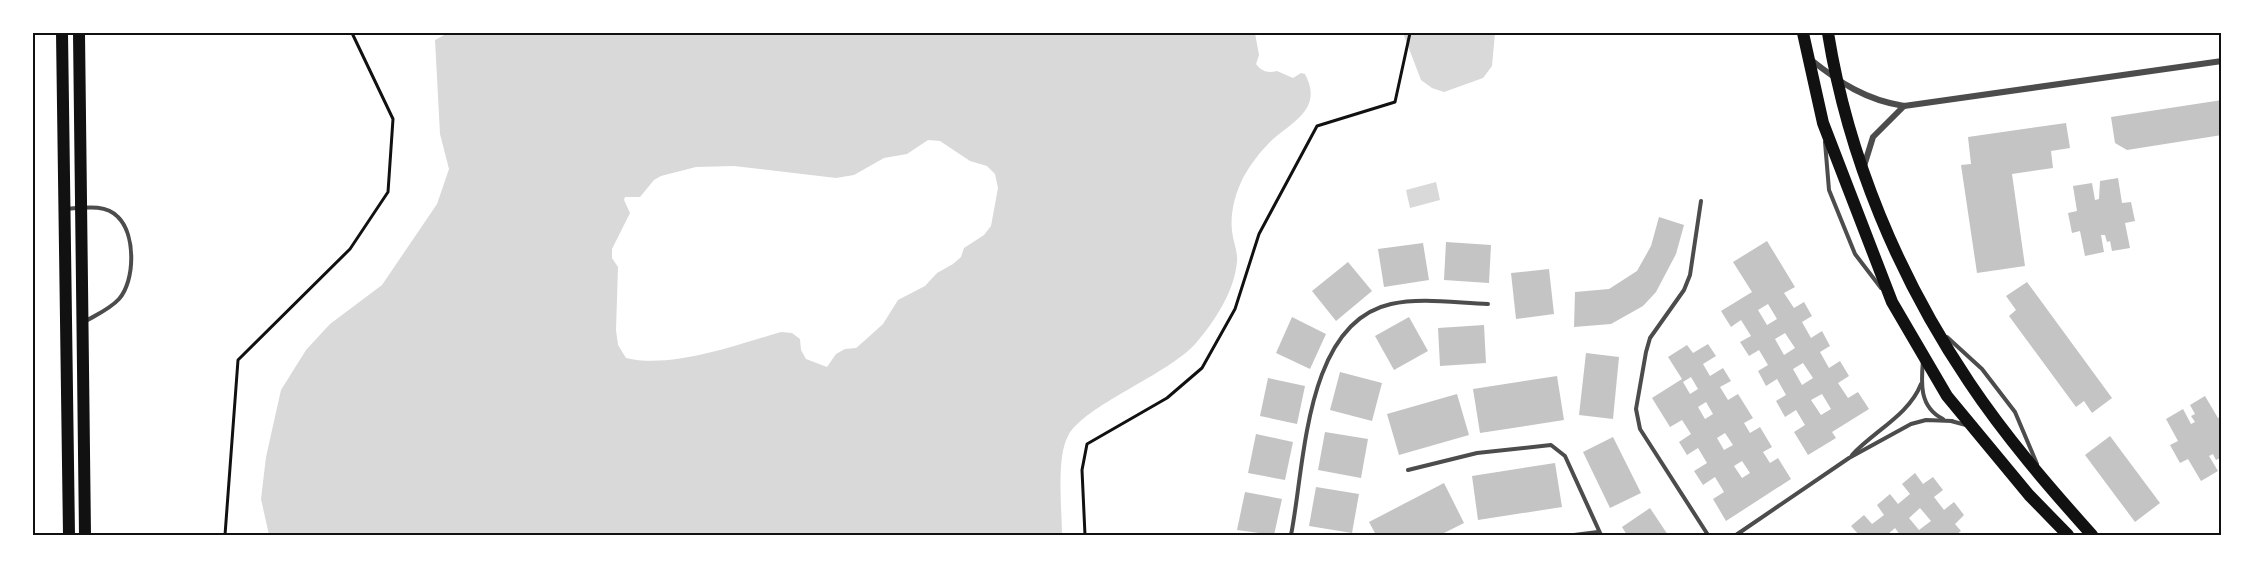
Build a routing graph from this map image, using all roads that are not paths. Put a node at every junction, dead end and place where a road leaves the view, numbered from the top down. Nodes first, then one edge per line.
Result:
1 (62, 33) edge
2 (79, 33) edge
3 (1803, 33) edge
4 (1828, 33) edge
5 (1807, 57) junction
6 (2222, 61) edge
7 (1836, 80) junction
8 (1904, 106) junction
9 (1824, 123) junction
10 (1862, 173) junction
11 (1701, 201) dead end
12 (80, 208) junction
13 (64, 209) junction
14 (1892, 302) junction
15 (1488, 304) dead end
16 (81, 323) junction
17 (1938, 329) junction
18 (1923, 357) junction
19 (1921, 384) junction
20 (1952, 421) junction
21 (1971, 426) junction
22 (1849, 458) junction
23 (1408, 470) dead end
24 (2046, 483) junction
25 (1600, 533) edge
26 (69, 535) edge
27 (85, 535) edge
28 (1291, 535) edge
29 (1574, 535) edge
30 (1708, 535) edge
31 (1736, 535) edge
32 (2068, 535) edge
33 (2092, 535) edge

1 - 13 main road
2 - 12 main road
3 - 5 main road
4 - 7 main road
5 - 7 street
5 - 9 main road
6 - 8 street
7 - 8 street
7 - 10 main road
8 - 10 street
9 - 14 main road
9 - 14 lane
10 - 17 main road
11 - 30 lane
12 - 13 lane
12 - 16 main road
12 - 16 lane
13 - 26 main road
14 - 18 main road
15 - 28 lane
16 - 27 main road
17 - 24 main road
17 - 24 lane
18 - 19 lane
18 - 21 main road
19 - 20 lane
19 - 22 lane
20 - 21 lane
20 - 22 lane
21 - 32 main road
22 - 31 lane
23 - 25 lane
24 - 33 main road
25 - 29 lane

